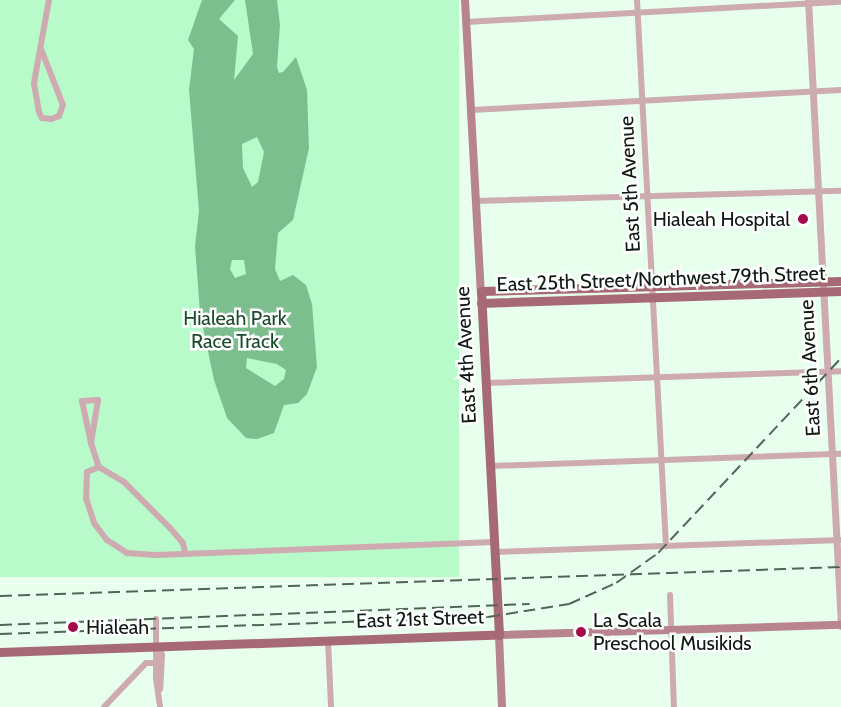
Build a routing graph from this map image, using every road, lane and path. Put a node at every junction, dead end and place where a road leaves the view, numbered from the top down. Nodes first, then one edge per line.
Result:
1 (49, 0) edge
2 (465, 0) edge
3 (637, 0) edge
4 (808, 2) edge
5 (841, 2) edge
6 (638, 12) junction
7 (466, 22) junction
8 (41, 49) junction
9 (841, 90) edge
10 (813, 92) junction
11 (642, 101) junction
12 (471, 110) junction
13 (841, 190) edge
14 (818, 192) junction
15 (648, 196) junction
16 (476, 201) junction
17 (821, 281) junction
18 (841, 281) edge
19 (651, 285) junction
20 (481, 291) junction
21 (841, 291) edge
22 (822, 292) junction
23 (652, 297) junction
24 (481, 303) junction
25 (841, 371) edge
26 (827, 372) junction
27 (656, 377) junction
28 (486, 383) junction
29 (91, 443) junction
30 (841, 454) edge
31 (831, 455) junction
32 (662, 461) junction
33 (491, 466) junction
34 (99, 467) junction
35 (838, 540) edge
36 (666, 546) junction
37 (495, 547) junction
38 (185, 552) junction
39 (670, 595) dead end
40 (156, 619) dead end
41 (841, 625) edge
42 (672, 629) junction
43 (499, 635) junction
44 (328, 640) junction
45 (157, 646) junction
46 (0, 652) edge
47 (155, 663) junction
48 (159, 694) junction
49 (104, 707) edge
50 (160, 707) edge
51 (331, 707) edge
52 (502, 707) edge
53 (674, 707) edge

1 - 8 street
2 - 7 main road, East 4th Avenue
3 - 6 street, East 5th Avenue
4 - 5 street
4 - 6 street
4 - 10 street, East 6th Avenue
6 - 7 street
6 - 11 street, East 5th Avenue
7 - 12 main road, East 4th Avenue
8 - 8 street
9 - 10 street
10 - 11 street
10 - 14 street, East 6th Avenue
11 - 12 street
11 - 15 street, East 5th Avenue
12 - 16 main road, East 4th Avenue
13 - 14 street
14 - 15 street
14 - 17 street, East 6th Avenue
15 - 16 street
15 - 19 street, East 5th Avenue
16 - 20 main road, East 4th Avenue
17 - 18 main road, East 25th Street/Northwest 79th Street
17 - 19 main road, East 25th Street/Northwest 79th Street
17 - 22 street, East 6th Avenue
19 - 20 main road, East 25th Street/Northwest 79th Street
19 - 23 street, East 5th Avenue
20 - 24 main road, East 4th Avenue
21 - 22 main road, East 25th Street/Northwest 79th Street
22 - 23 main road, East 25th Street/Northwest 79th Street
22 - 26 street, East 6th Avenue
23 - 24 main road, East 25th Street/Northwest 79th Street
23 - 27 street, East 5th Avenue
24 - 28 main road, East 4th Avenue
25 - 26 street
26 - 27 street
26 - 31 street, East 6th Avenue
27 - 28 street
27 - 32 street, East 5th Avenue
28 - 33 main road, East 4th Avenue
29 - 29 street
29 - 34 street
30 - 31 street
31 - 32 street
31 - 35 street, East 6th Avenue
32 - 33 street
32 - 36 street, East 5th Avenue
33 - 37 main road, East 4th Avenue
34 - 38 street
34 - 38 street
35 - 36 street
35 - 41 street, East 6th Avenue
36 - 37 street
37 - 38 street
37 - 43 main road, East 4th Avenue
39 - 42 street
40 - 45 street
41 - 42 main road, East 21st Street
42 - 43 main road, East 21st Street
42 - 53 street
43 - 44 main road, East 21st Street
43 - 52 main road, East 4th Avenue
44 - 45 main road, East 21st Street
44 - 51 street
45 - 46 main road, East 21st Street
45 - 47 street
45 - 48 street
47 - 48 street
47 - 49 street
48 - 50 street

